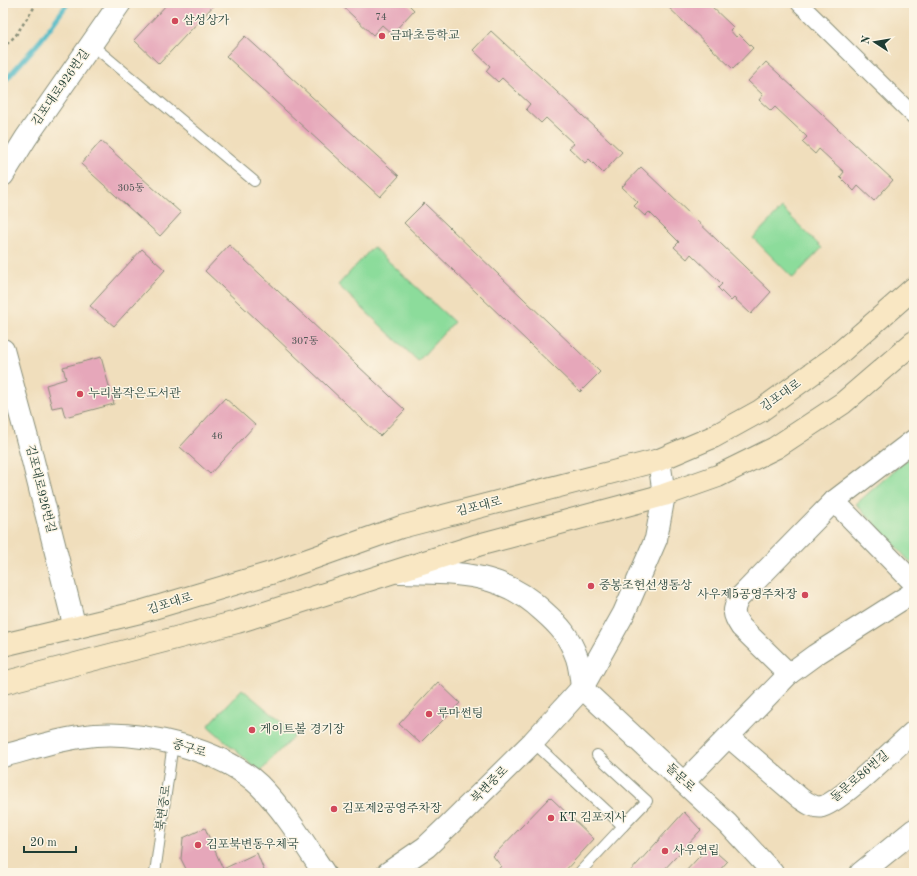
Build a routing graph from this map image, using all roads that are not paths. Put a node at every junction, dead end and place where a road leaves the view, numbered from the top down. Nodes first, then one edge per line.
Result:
1 (120, 3) edge
2 (799, 3) edge
3 (91, 44) junction
4 (914, 116) edge
5 (3, 175) edge
6 (254, 181) dead end
7 (914, 288) edge
8 (914, 342) edge
9 (3, 350) edge
10 (914, 440) edge
11 (659, 460) junction
12 (664, 495) junction
13 (834, 501) junction
14 (392, 572) junction
15 (914, 583) edge
16 (914, 592) edge
17 (75, 628) junction
18 (3, 645) edge
19 (789, 674) junction
20 (3, 683) edge
21 (582, 688) junction
22 (914, 731) edge
23 (728, 737) junction
24 (533, 742) junction
25 (173, 744) junction
26 (597, 755) dead end
27 (3, 756) edge
28 (684, 782) junction
29 (624, 826) junction
30 (914, 830) edge
31 (864, 872) edge
32 (155, 873) edge
33 (324, 873) edge
34 (388, 873) edge
35 (579, 873) edge
36 (773, 873) edge

1 - 3 street, 김포대로926번길
2 - 4 street
3 - 5 street, 김포대로926번길
3 - 6 lane
7 - 11 main road, 김포대로
8 - 12 main road
9 - 17 street, 김포대로926번길
10 - 13 street
11 - 12 street, 북변중로
11 - 17 main road, 김포대로
12 - 14 main road
12 - 21 street, 북변중로
13 - 15 street
13 - 19 street
14 - 20 main road
14 - 21 street
16 - 19 street
17 - 18 main road, 김포대로
19 - 23 street
21 - 24 street, 북변중로
21 - 28 street, 돌문로
22 - 23 street, 돌문로86번길
23 - 28 street
24 - 29 lane
24 - 34 street, 북변중로
25 - 27 street, 중구로
25 - 32 lane, 북변중로
25 - 33 street, 중구로
26 - 29 lane
28 - 36 street, 돌문로
29 - 35 lane
30 - 31 street

